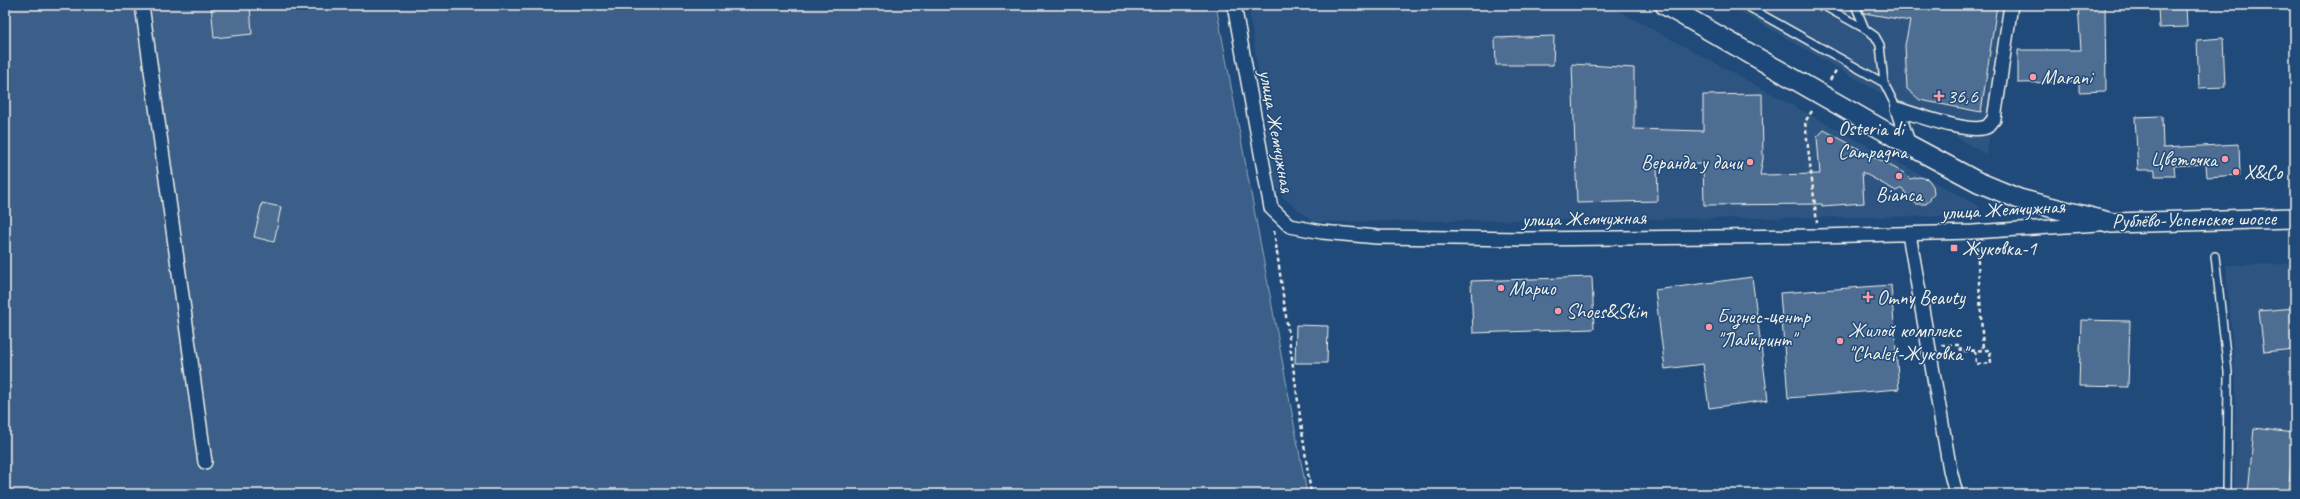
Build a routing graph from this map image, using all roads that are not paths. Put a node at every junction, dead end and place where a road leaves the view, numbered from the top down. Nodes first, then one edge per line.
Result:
1 (142, 5) edge
2 (1234, 5) edge
3 (1665, 5) edge
4 (1745, 5) edge
5 (1822, 5) edge
6 (1855, 5) edge
7 (2011, 5) edge
8 (1865, 29) junction
9 (1884, 83) junction
10 (1897, 109) junction
11 (1909, 145) junction
12 (2295, 218) edge
13 (2112, 223) junction
14 (1909, 234) junction
15 (2215, 256) dead end
16 (204, 462) dead end
17 (1956, 494) edge
18 (2227, 494) edge

1 - 16 street
2 - 14 street, улица Жемчужная
3 - 11 main road, Рублёво-Успенское шоссе
4 - 9 lane
5 - 8 lane
6 - 8 lane
7 - 10 street
8 - 9 lane
9 - 10 lane
10 - 11 street
11 - 13 main road, Рублёво-Успенское шоссе
12 - 13 main road, Рублёво-Успенское шоссе
13 - 14 street, улица Жемчужная
14 - 17 street
15 - 18 lane

